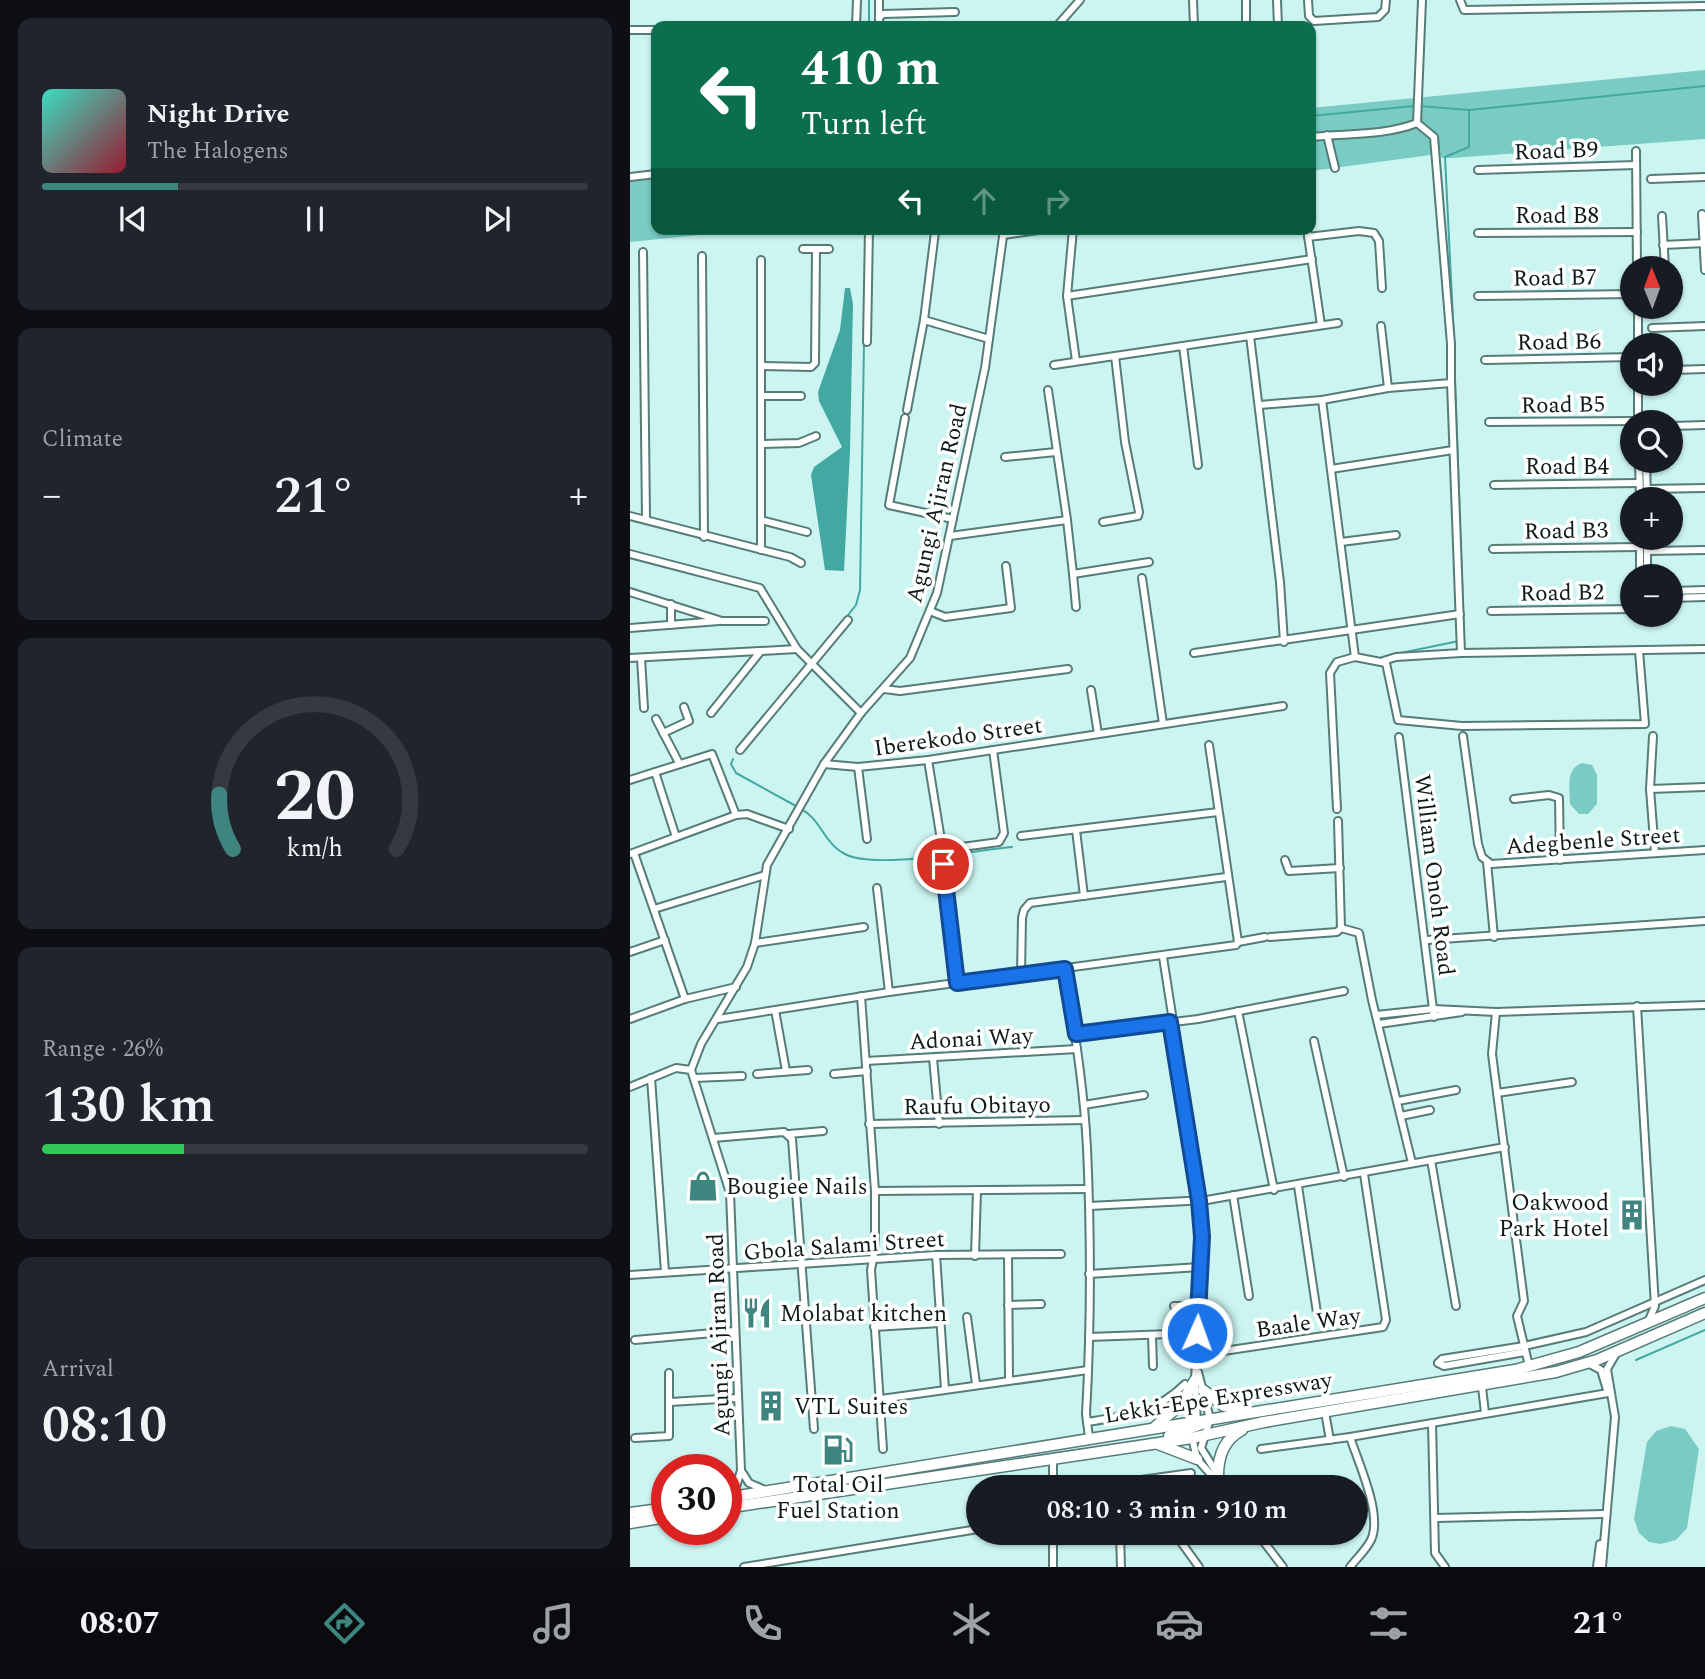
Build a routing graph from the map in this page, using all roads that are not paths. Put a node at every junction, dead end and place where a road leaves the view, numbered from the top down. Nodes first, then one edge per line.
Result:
1 (857, 0) edge
2 (879, 0) edge
3 (1080, 0) edge
4 (1194, 0) edge
5 (1246, 0) edge
6 (1278, 0) edge
7 (1308, 0) edge
8 (1386, 0) edge
9 (1422, 0) edge
10 (1460, 0) edge
11 (1705, 6) edge
12 (955, 12) dead end
13 (879, 18) joint
14 (856, 21) edge
15 (1061, 21) edge
16 (1194, 21) edge
17 (1246, 21) edge
18 (1278, 21) edge
19 (630, 30) edge
20 (651, 30) edge
21 (1417, 123) junction
22 (1327, 135) junction
23 (1316, 136) edge
24 (1636, 151) dead end
25 (1636, 165) junction
26 (1335, 168) dead end
27 (1478, 170) dead end
28 (651, 175) edge
29 (630, 177) edge
30 (1705, 177) edge
31 (1651, 179) dead end
32 (1702, 214) dead end
33 (1662, 216) dead end
34 (1637, 232) junction
35 (1316, 233) edge
36 (1478, 233) dead end
37 (869, 235) edge
38 (935, 235) edge
39 (1003, 235) edge
40 (1072, 235) edge
41 (1308, 235) edge
42 (1704, 243) edge
43 (1663, 245) junction
44 (829, 248) dead end
45 (803, 249) dead end
46 (816, 249) junction
47 (643, 252) dead end
48 (702, 256) dead end
49 (1637, 256) edge
50 (1664, 256) edge
51 (1312, 259) junction
52 (761, 260) dead end
53 (1705, 270) edge
54 (1382, 288) dead end
55 (1620, 294) edge
56 (1067, 296) junction
57 (1478, 296) dead end
58 (924, 320) junction
59 (1338, 323) dead end
60 (1321, 325) junction
61 (1381, 326) dead end
62 (1705, 326) edge
63 (1652, 328) dead end
64 (1250, 336) junction
65 (989, 339) junction
66 (867, 342) dead end
67 (1183, 346) junction
68 (1115, 356) junction
69 (1620, 357) edge
70 (1485, 360) dead end
71 (1076, 362) junction
72 (1054, 365) dead end
73 (761, 366) junction
74 (1705, 369) edge
75 (1683, 370) edge
76 (1451, 383) junction
77 (1388, 388) junction
78 (1048, 390) dead end
79 (761, 396) junction
80 (801, 396) dead end
81 (1322, 400) junction
82 (1259, 405) junction
83 (1620, 421) edge
84 (1489, 422) dead end
85 (1705, 425) edge
86 (1683, 426) edge
87 (816, 436) dead end
88 (761, 444) junction
89 (1453, 450) junction
90 (1056, 452) junction
91 (1004, 457) dead end
92 (1198, 465) dead end
93 (1331, 469) junction
94 (1640, 473) edge
95 (1640, 484) joint
96 (1494, 485) dead end
97 (1683, 488) edge
98 (1705, 488) edge
99 (630, 516) edge
100 (646, 519) junction
101 (953, 519) junction
102 (761, 520) junction
103 (1067, 520) junction
104 (1103, 522) dead end
105 (807, 532) dead end
106 (1396, 535) dead end
107 (950, 536) junction
108 (704, 537) junction
109 (1341, 542) junction
110 (1493, 549) dead end
111 (1620, 549) edge
112 (761, 550) junction
113 (1683, 550) edge
114 (1705, 550) edge
115 (630, 554) edge
116 (1149, 562) dead end
117 (801, 563) dead end
118 (1006, 566) dead end
119 (1073, 574) junction
120 (1142, 578) dead end
121 (1705, 590) edge
122 (1683, 591) edge
123 (630, 593) edge
124 (1705, 597) edge
125 (1683, 598) edge
126 (671, 604) junction
127 (1076, 607) dead end
128 (1620, 609) edge
129 (930, 611) junction
130 (1491, 611) dead end
131 (1460, 614) junction
132 (848, 620) dead end
133 (722, 621) junction
134 (765, 621) dead end
135 (671, 625) junction
136 (630, 628) edge
137 (1353, 629) junction
138 (1284, 642) junction
139 (797, 649) junction
140 (1705, 649) edge
141 (1639, 651) junction
142 (760, 652) junction
143 (1194, 653) dead end
144 (1461, 653) junction
145 (1355, 657) junction
146 (630, 658) edge
147 (641, 658) junction
148 (1383, 661) junction
149 (813, 664) junction
150 (1068, 669) dead end
151 (884, 690) junction
152 (1091, 690) dead end
153 (1283, 706) dead end
154 (684, 707) dead end
155 (644, 708) dead end
156 (711, 713) dead end
157 (861, 713) junction
158 (656, 719) dead end
159 (1163, 724) junction
160 (663, 733) junction
161 (1098, 734) junction
162 (1463, 736) dead end
163 (1653, 736) dead end
164 (1399, 737) dead end
165 (1209, 745) dead end
166 (740, 750) dead end
167 (993, 750) junction
168 (928, 760) junction
169 (679, 763) junction
170 (824, 764) junction
171 (858, 767) junction
172 (655, 772) junction
173 (630, 780) edge
174 (1705, 787) edge
175 (1650, 789) junction
176 (1514, 799) dead end
177 (1337, 808) dead end
178 (1218, 812) junction
179 (736, 815) junction
180 (1338, 821) dead end
181 (789, 829) junction
182 (1076, 830) junction
183 (1021, 836) dead end
184 (676, 837) junction
185 (867, 839) dead end
186 (1705, 850) edge
187 (1655, 853) junction
188 (632, 854) edge
189 (1285, 860) dead end
190 (1560, 860) junction
191 (1487, 862) junction
192 (943, 864) dead end
193 (1340, 869) junction
194 (765, 875) junction
195 (1226, 877) junction
196 (877, 888) dead end
197 (1084, 896) junction
198 (654, 909) junction
199 (1705, 921) edge
200 (864, 927) dead end
201 (1341, 928) junction
202 (1494, 937) junction
203 (665, 940) junction
204 (1427, 940) junction
205 (1238, 942) junction
206 (755, 943) junction
207 (630, 952) edge
208 (1163, 957) junction
209 (1065, 969) junction
210 (1021, 974) junction
211 (957, 983) junction
212 (736, 988) junction
213 (1345, 991) dead end
214 (889, 992) junction
215 (861, 996) junction
216 (685, 999) junction
217 (1705, 1005) edge
218 (1637, 1006) junction
219 (775, 1010) junction
220 (1238, 1011) junction
221 (1496, 1012) junction
222 (1434, 1013) junction
223 (1376, 1015) junction
224 (630, 1019) edge
225 (718, 1019) junction
226 (1170, 1022) junction
227 (1379, 1024) junction
228 (1076, 1034) junction
229 (1314, 1041) dead end
230 (1077, 1049) junction
231 (933, 1058) junction
232 (866, 1061) junction
233 (691, 1070) junction
234 (808, 1070) dead end
235 (786, 1071) junction
236 (867, 1071) junction
237 (757, 1074) dead end
238 (834, 1074) dead end
239 (742, 1076) dead end
240 (651, 1078) junction
241 (694, 1078) junction
242 (1573, 1082) dead end
243 (630, 1087) edge
244 (1456, 1090) dead end
245 (1497, 1093) junction
246 (1144, 1095) dead end
247 (1398, 1101) junction
248 (1084, 1105) junction
249 (1430, 1111) dead end
250 (1401, 1116) junction
251 (1085, 1120) junction
252 (869, 1124) junction
253 (939, 1124) junction
254 (822, 1131) dead end
255 (790, 1136) junction
256 (713, 1138) junction
257 (1505, 1147) junction
258 (1431, 1160) junction
259 (1412, 1163) junction
260 (1364, 1174) junction
261 (1344, 1177) junction
262 (1298, 1186) junction
263 (1088, 1189) junction
264 (977, 1190) junction
265 (1274, 1190) junction
266 (875, 1191) junction
267 (1233, 1195) junction
268 (1199, 1201) junction
269 (1088, 1206) junction
270 (1061, 1254) dead end
271 (936, 1255) junction
272 (1008, 1255) junction
273 (975, 1256) junction
274 (872, 1259) junction
275 (802, 1265) junction
276 (1200, 1267) junction
277 (733, 1270) junction
278 (665, 1272) junction
279 (1089, 1274) junction
280 (630, 1275) edge
281 (1705, 1280) edge
282 (1249, 1296) dead end
283 (1705, 1298) edge
284 (1041, 1304) dead end
285 (1654, 1304) junction
286 (1008, 1305) junction
287 (1174, 1306) dead end
288 (1198, 1306) junction
289 (1456, 1306) dead end
290 (1673, 1312) junction
291 (1317, 1313) dead end
292 (1705, 1313) edge
293 (967, 1317) dead end
294 (1647, 1323) junction
295 (940, 1324) junction
296 (874, 1327) junction
297 (735, 1331) junction
298 (1197, 1333) junction
299 (1152, 1336) junction
300 (1089, 1337) junction
301 (635, 1340) dead end
302 (1525, 1349) junction
303 (1617, 1352) junction
304 (1197, 1355) junction
305 (1588, 1363) junction
306 (1153, 1366) dead end
307 (1529, 1366) junction
308 (1196, 1367) junction
309 (1088, 1370) junction
310 (669, 1373) dead end
311 (1009, 1379) junction
312 (1443, 1381) junction
313 (1190, 1382) junction
314 (976, 1384) junction
315 (1482, 1387) junction
316 (946, 1389) junction
317 (1203, 1390) junction
318 (1608, 1393) junction
319 (737, 1398) junction
320 (881, 1399) junction
321 (1329, 1399) junction
322 (670, 1402) junction
323 (1259, 1411) junction
324 (1325, 1412) junction
325 (1485, 1413) junction
326 (1087, 1422) junction
327 (1264, 1422) junction
328 (1432, 1423) junction
329 (1201, 1428) junction
330 (814, 1429) dead end
331 (1150, 1429) junction
332 (1089, 1437) junction
333 (1350, 1437) junction
334 (635, 1438) dead end
335 (1330, 1440) junction
336 (1133, 1444) junction
337 (883, 1449) dead end
338 (1100, 1449) junction
339 (1261, 1449) dead end
340 (740, 1454) edge
341 (1053, 1457) junction
342 (1197, 1459) junction
343 (742, 1472) edge
344 (1191, 1473) dead end
345 (1053, 1475) edge
346 (1177, 1475) edge
347 (1211, 1475) edge
348 (1217, 1475) edge
349 (1218, 1475) edge
350 (767, 1490) junction
351 (742, 1494) edge
352 (742, 1506) edge
353 (651, 1510) edge
354 (630, 1513) edge
355 (1603, 1514) junction
356 (1436, 1518) junction
357 (651, 1520) edge
358 (630, 1526) edge
359 (966, 1531) edge
360 (1053, 1545) edge
361 (1120, 1545) edge
362 (1183, 1545) edge
363 (1266, 1545) edge
364 (744, 1567) edge
365 (1053, 1567) edge
366 (1121, 1567) edge
367 (1199, 1567) edge
368 (1283, 1567) edge
369 (1350, 1567) edge
370 (1445, 1567) edge
371 (1600, 1567) edge

1 - 14 street
2 - 13 street
3 - 15 street
4 - 16 street
5 - 17 street
6 - 18 street
7 - 8 street
9 - 21 street
10 - 11 street
12 - 13 street
19 - 20 street
21 - 22 street
21 - 76 street
22 - 23 street
22 - 26 street
24 - 25 street
25 - 27 street, Road B9
25 - 34 street
28 - 29 street
30 - 31 street
32 - 42 street
33 - 43 street
34 - 36 street, Road B8
34 - 49 street
35 - 54 street
37 - 66 street
38 - 58 street
39 - 65 street, Agungi Ajiran Road
40 - 56 street
41 - 51 street
42 - 43 street
42 - 53 street
43 - 50 street
44 - 46 street
45 - 46 street
46 - 73 street
47 - 100 street
48 - 108 street
51 - 56 street
51 - 60 street
52 - 73 street
55 - 57 street, Road B7
56 - 71 street
58 - 65 street
58 - 101 street
59 - 60 street
60 - 64 street
61 - 77 street
62 - 63 street
64 - 67 street
64 - 82 street
65 - 101 street, Agungi Ajiran Road
67 - 68 street
67 - 92 street
68 - 71 street
68 - 104 street
69 - 70 street, Road B6
71 - 72 street
73 - 79 street
74 - 75 street
76 - 77 street
76 - 89 street
77 - 81 street
78 - 90 street
79 - 80 street
79 - 88 street
81 - 82 street
81 - 93 street
82 - 138 street
83 - 84 street, Road B5
85 - 86 street
87 - 88 street
88 - 102 street
89 - 93 street
89 - 131 street
90 - 91 street
90 - 103 street
93 - 109 street
94 - 95 street
95 - 96 street, Road B4
97 - 98 street
99 - 100 street
100 - 108 street
101 - 107 street, Agungi Ajiran Road
102 - 105 street
102 - 112 street
103 - 107 street
103 - 119 street
106 - 109 street
107 - 129 street, Agungi Ajiran Road
108 - 112 street
109 - 137 street
110 - 111 street, Road B3
112 - 117 street
113 - 114 street, Road B3
115 - 139 street
116 - 119 street
118 - 129 street
119 - 127 street
120 - 159 street
121 - 122 street
123 - 126 street
124 - 125 street
126 - 133 street
126 - 135 street
128 - 130 street, Road B2
129 - 151 street, Agungi Ajiran Road
131 - 137 street
131 - 144 street
132 - 149 street
133 - 134 street
133 - 135 street
135 - 136 street
137 - 138 street
137 - 145 street
138 - 143 street
139 - 142 street
139 - 149 street
140 - 141 street
141 - 144 street
141 - 148 street
142 - 147 street
142 - 156 street
144 - 148 street
145 - 148 street
145 - 177 street
146 - 147 street
147 - 155 street
149 - 157 street
149 - 166 street
150 - 151 street
151 - 157 street, Agungi Ajiran Road
152 - 161 street
153 - 159 street, Iberekodo Street
154 - 160 street
157 - 170 street, Agungi Ajiran Road
158 - 160 street
159 - 161 street, Iberekodo Street
160 - 169 street
161 - 167 street, Iberekodo Street
162 - 191 street, Adegbenle Street
163 - 175 street
164 - 204 street, William Onoh Road
165 - 178 street
167 - 168 street, Iberekodo Street
167 - 168 street
168 - 171 street, Iberekodo Street
169 - 172 street
169 - 179 street
170 - 171 street, Iberekodo Street
170 - 181 street, Agungi Ajiran Road
171 - 185 street
172 - 173 street
172 - 184 street
174 - 175 street
175 - 187 street
176 - 190 street
178 - 182 street
178 - 195 street
179 - 181 street
179 - 184 street
180 - 193 street
181 - 194 street, Agungi Ajiran Road
182 - 183 street
182 - 197 street
184 - 188 street
186 - 187 street, Adegbenle Street
187 - 190 street, Adegbenle Street
188 - 198 street
189 - 193 street
190 - 191 street, Adegbenle Street
191 - 202 street
192 - 211 street
193 - 201 street
194 - 198 street
194 - 206 street, Agungi Ajiran Road
195 - 197 street
195 - 205 street
196 - 214 street
197 - 210 street
198 - 203 street
199 - 202 street
200 - 206 street
201 - 205 street
201 - 223 street
202 - 204 street
203 - 207 street
203 - 216 street
204 - 222 street, William Onoh Road
205 - 208 street
206 - 212 street, Agungi Ajiran Road
208 - 209 street
208 - 226 street
209 - 210 street
209 - 228 street
210 - 211 street
211 - 214 street
212 - 216 street
212 - 225 street, Agungi Ajiran Road
213 - 220 street
214 - 215 street
215 - 219 street
215 - 232 street
216 - 224 street
217 - 218 street
218 - 221 street
218 - 285 street
219 - 225 street
219 - 235 street
220 - 226 street
220 - 265 street
221 - 222 street
221 - 245 street
222 - 223 street
222 - 227 street
223 - 227 street
225 - 233 street, Agungi Ajiran Road
226 - 228 street
226 - 268 street
227 - 247 street
228 - 230 street
229 - 261 street
230 - 231 street, Adonai Way
230 - 248 street
231 - 232 street, Adonai Way
231 - 253 street
232 - 236 street
233 - 240 street
233 - 241 street, Agungi Ajiran Road
234 - 235 street
235 - 237 street
236 - 238 street
236 - 252 street
239 - 241 street
240 - 243 street
240 - 278 street
241 - 256 street, Agungi Ajiran Road
242 - 245 street
244 - 247 street
245 - 257 street
246 - 248 street
247 - 250 street
248 - 251 street
249 - 250 street
250 - 259 street
251 - 253 street, Raufu Obitayo
251 - 263 street
252 - 253 street, Raufu Obitayo
252 - 266 street
254 - 255 street
255 - 256 street
255 - 275 street
256 - 277 street, Agungi Ajiran Road
257 - 258 street
257 - 302 street
258 - 259 street
258 - 289 street
259 - 260 street
260 - 261 street
260 - 304 street, Baale Way
261 - 262 street
262 - 265 street
262 - 291 street
263 - 264 street
263 - 269 street
264 - 266 street
264 - 273 street
265 - 267 street
266 - 274 street
267 - 268 street
267 - 282 street
268 - 269 street
268 - 276 street
269 - 279 street
270 - 272 street, Gbola Salami Street
271 - 273 street, Gbola Salami Street
271 - 274 street, Gbola Salami Street
271 - 295 street
272 - 273 street, Gbola Salami Street
272 - 286 street
274 - 275 street, Gbola Salami Street
274 - 296 street
275 - 277 street, Gbola Salami Street
275 - 330 street
276 - 279 street
276 - 288 street
277 - 278 street, Gbola Salami Street
277 - 297 street, Agungi Ajiran Road
278 - 280 street, Gbola Salami Street
279 - 300 street
281 - 285 street
283 - 290 highway, Lekki-Epe Expressway
284 - 286 street
285 - 290 street
285 - 294 street
285 - 302 street
286 - 311 street
287 - 288 street
288 - 298 street
290 - 294 highway, Lekki-Epe Expressway
292 - 303 highway, Lekki-Epe Expressway
293 - 314 street
294 - 307 highway, Lekki-Epe Expressway
295 - 296 street
295 - 316 street
296 - 320 street
297 - 301 street
297 - 319 street, Agungi Ajiran Road
298 - 299 street
298 - 304 street
299 - 300 street
299 - 306 street
300 - 309 street
302 - 307 street
302 - 312 street
303 - 305 highway, Lekki-Epe Expressway
303 - 371 street
304 - 308 street
305 - 315 highway, Lekki-Epe Expressway
305 - 318 street
307 - 312 highway, Lekki-Epe Expressway
308 - 313 street
308 - 317 street
309 - 311 street
309 - 326 street
310 - 322 street
311 - 314 street
312 - 321 highway, Lekki-Epe Expressway
313 - 326 street
313 - 329 street
313 - 331 highway
314 - 316 street
315 - 324 highway, Lekki-Epe Expressway
315 - 325 street
316 - 320 street
317 - 323 highway
317 - 329 street
318 - 325 street
318 - 355 street
319 - 322 street
319 - 340 street, Agungi Ajiran Road
320 - 337 street
321 - 323 highway, Lekki-Epe Expressway
321 - 329 highway
322 - 334 street
323 - 329 highway, Lekki-Epe Expressway
324 - 327 highway, Lekki-Epe Expressway
324 - 335 street
325 - 328 street
326 - 332 street
327 - 329 highway, Lekki-Epe Expressway
327 - 349 highway
328 - 333 street
328 - 356 street
329 - 331 highway, Lekki-Epe Expressway
329 - 336 highway, Lekki-Epe Expressway
329 - 338 highway
329 - 342 street
329 - 348 street
331 - 332 highway, Lekki-Epe Expressway
332 - 350 highway, Lekki-Epe Expressway
333 - 335 street
333 - 369 street
335 - 339 street
336 - 338 highway, Lekki-Epe Expressway
336 - 342 highway
338 - 341 highway, Lekki-Epe Expressway
341 - 345 street
341 - 352 highway, Lekki-Epe Expressway
342 - 347 street
343 - 350 street
344 - 346 street
350 - 351 highway, Lekki-Epe Expressway
353 - 354 highway
355 - 356 street
355 - 371 street
356 - 370 street
357 - 358 highway
359 - 364 street
360 - 365 street
361 - 366 street
362 - 367 street
363 - 368 street

